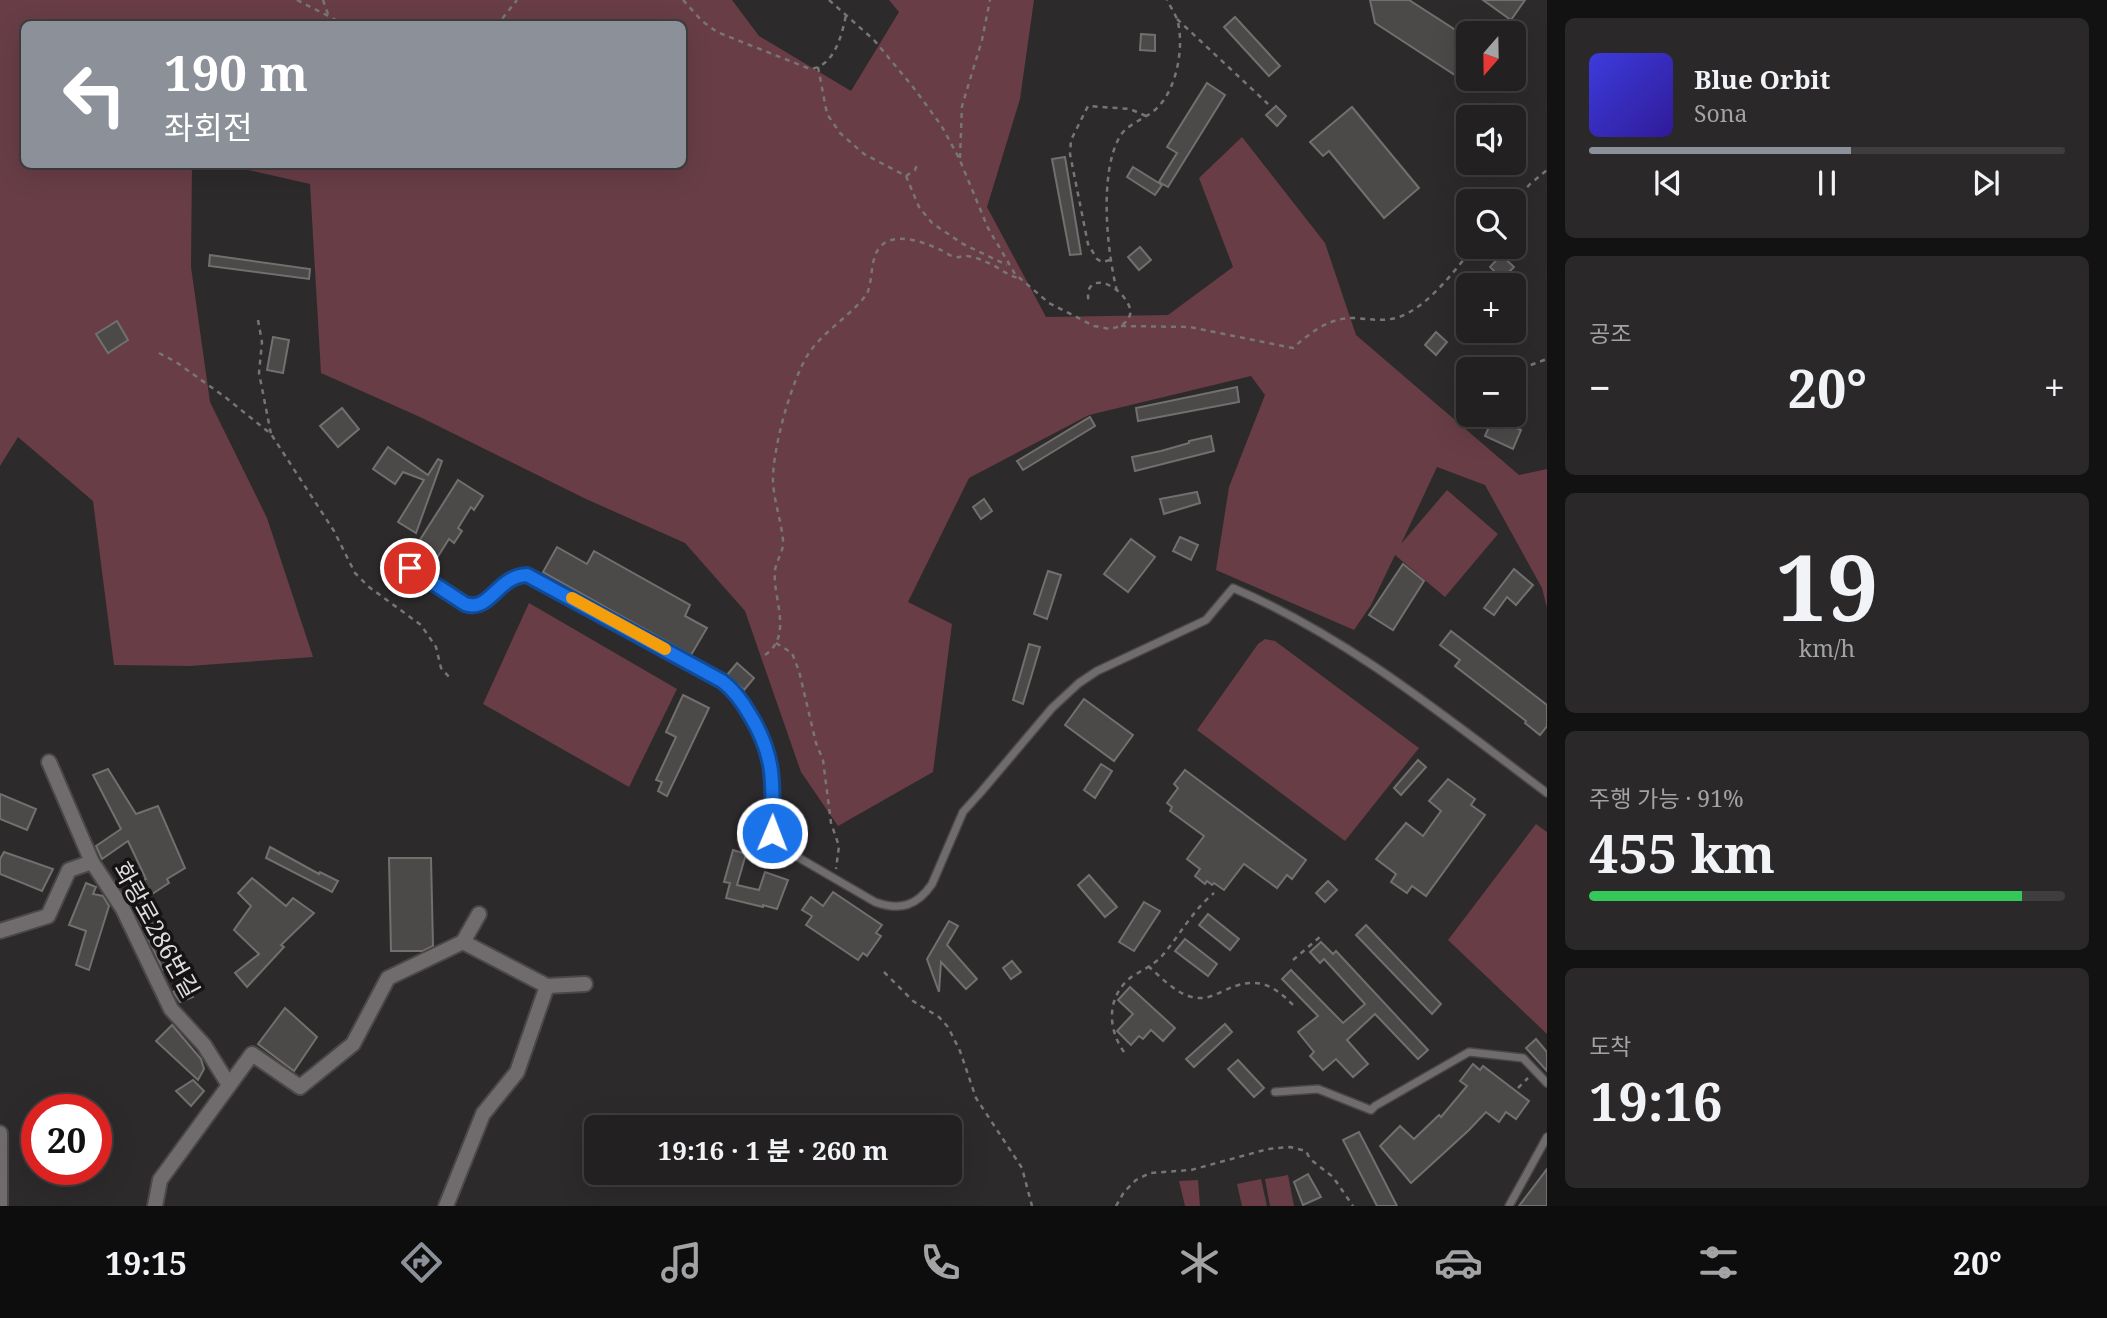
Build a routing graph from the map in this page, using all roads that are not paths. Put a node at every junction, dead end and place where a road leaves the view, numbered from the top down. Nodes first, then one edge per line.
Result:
1 (410, 568) dead end
2 (49, 762) dead end
3 (1547, 793) edge
4 (92, 862) junction
5 (479, 914) dead end
6 (0, 931) edge
7 (463, 942) junction
8 (585, 984) dead end
9 (547, 986) junction
10 (1547, 1083) edge
11 (229, 1086) junction
12 (1275, 1092) dead end
13 (0, 1133) edge
14 (1547, 1137) edge
15 (0, 1206) edge
16 (155, 1206) edge
17 (446, 1206) edge
18 (1509, 1206) edge

1 - 3 lane
2 - 4 street, 화랑로286번길
4 - 6 street, 화랑로286번길
4 - 11 street, 화랑로286번길
5 - 7 street
7 - 9 street
7 - 11 street
8 - 9 street
9 - 17 street
10 - 12 lane
11 - 16 street
13 - 15 street
14 - 18 lane

